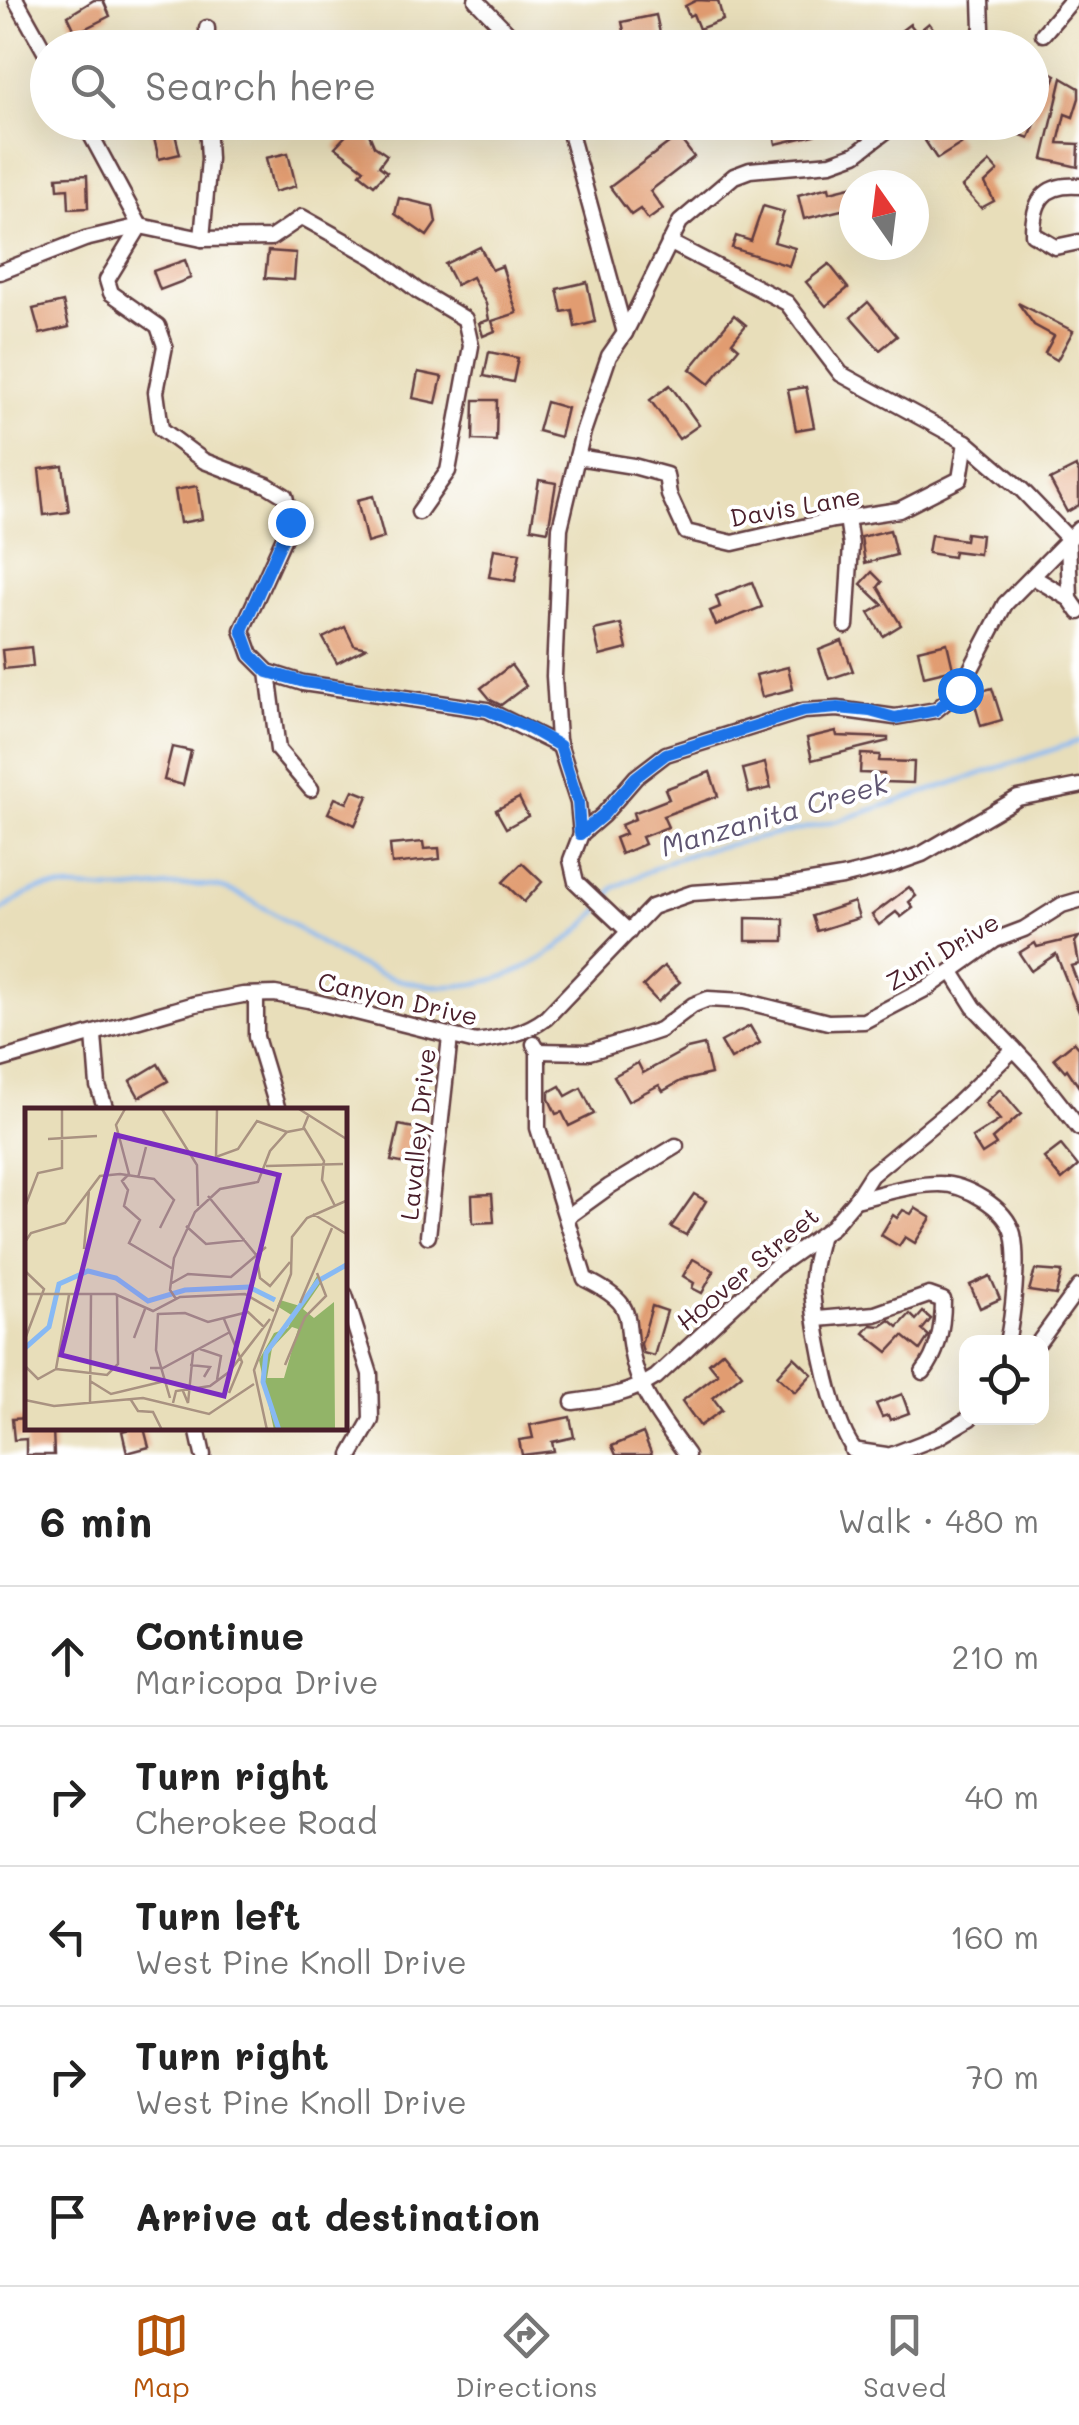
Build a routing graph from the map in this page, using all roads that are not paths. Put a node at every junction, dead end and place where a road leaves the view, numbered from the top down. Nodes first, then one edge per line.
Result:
1 (16, 0) edge
2 (476, 0) edge
3 (981, 0) edge
4 (1072, 0) edge
5 (33, 30) edge
6 (506, 30) edge
7 (981, 30) edge
8 (1046, 30) edge
9 (94, 140) edge
10 (209, 140) edge
11 (572, 140) edge
12 (874, 140) edge
13 (1079, 186) edge
14 (140, 226) junction
15 (202, 239) junction
16 (668, 242) junction
17 (1079, 242) edge
18 (0, 272) edge
19 (625, 333) junction
20 (966, 442) junction
21 (577, 458) junction
22 (419, 512) dead end
23 (847, 518) junction
24 (1074, 533) edge
25 (1034, 577) junction
26 (1075, 605) edge
27 (846, 626) dead end
28 (268, 672) junction
29 (560, 746) junction
30 (1079, 786) edge
31 (311, 789) dead end
32 (580, 834) junction
33 (1079, 900) edge
34 (629, 932) junction
35 (952, 972) junction
36 (256, 995) junction
37 (524, 1032) junction
38 (94, 1036) junction
39 (450, 1037) junction
40 (1014, 1049) junction
41 (538, 1051) junction
42 (0, 1060) edge
43 (105, 1108) edge
44 (277, 1108) edge
45 (1079, 1128) edge
46 (676, 1146) dead end
47 (855, 1200) junction
48 (567, 1217) junction
49 (428, 1236) dead end
50 (820, 1238) junction
51 (1079, 1287) edge
52 (348, 1304) edge
53 (818, 1318) junction
54 (1008, 1335) edge
55 (1044, 1335) edge
56 (923, 1372) dead end
57 (643, 1386) junction
58 (573, 1402) dead end
59 (959, 1425) edge
60 (198, 1430) edge
61 (854, 1453) edge
62 (203, 1455) edge
63 (351, 1455) edge
64 (687, 1455) edge
65 (888, 1455) edge

1 - 5 street
2 - 6 street
3 - 7 street
4 - 8 street
9 - 14 street
10 - 15 street
11 - 19 street
12 - 16 street
13 - 17 street
14 - 15 street
14 - 18 street
14 - 28 street
15 - 22 street
16 - 19 street
16 - 20 street
19 - 21 street
20 - 23 street, Davis Lane
20 - 24 street
21 - 23 street, Davis Lane
21 - 29 street
23 - 27 street
24 - 25 street
24 - 26 street
25 - 26 street
25 - 32 street
28 - 29 street
28 - 31 street
29 - 32 street
30 - 34 street, Canyon Drive
32 - 34 street
33 - 35 street, Zuni Drive
34 - 37 street, Canyon Drive
35 - 40 street
35 - 41 street, Zuni Drive
36 - 38 street, Canyon Drive
36 - 39 street, Canyon Drive
36 - 44 street
37 - 39 street, Canyon Drive
37 - 41 street
38 - 42 street, Canyon Drive
38 - 43 street
39 - 49 street, Lavalley Drive
40 - 45 street
40 - 47 street, Hoover Street
41 - 48 street
46 - 48 street
47 - 50 street, Hoover Street
47 - 54 street
48 - 57 street
50 - 53 street
50 - 57 street, Hoover Street
51 - 55 street
52 - 63 street
53 - 56 street
53 - 61 street
57 - 58 street, Hoover Street
57 - 64 street
59 - 65 street
60 - 62 street
61 - 65 street

